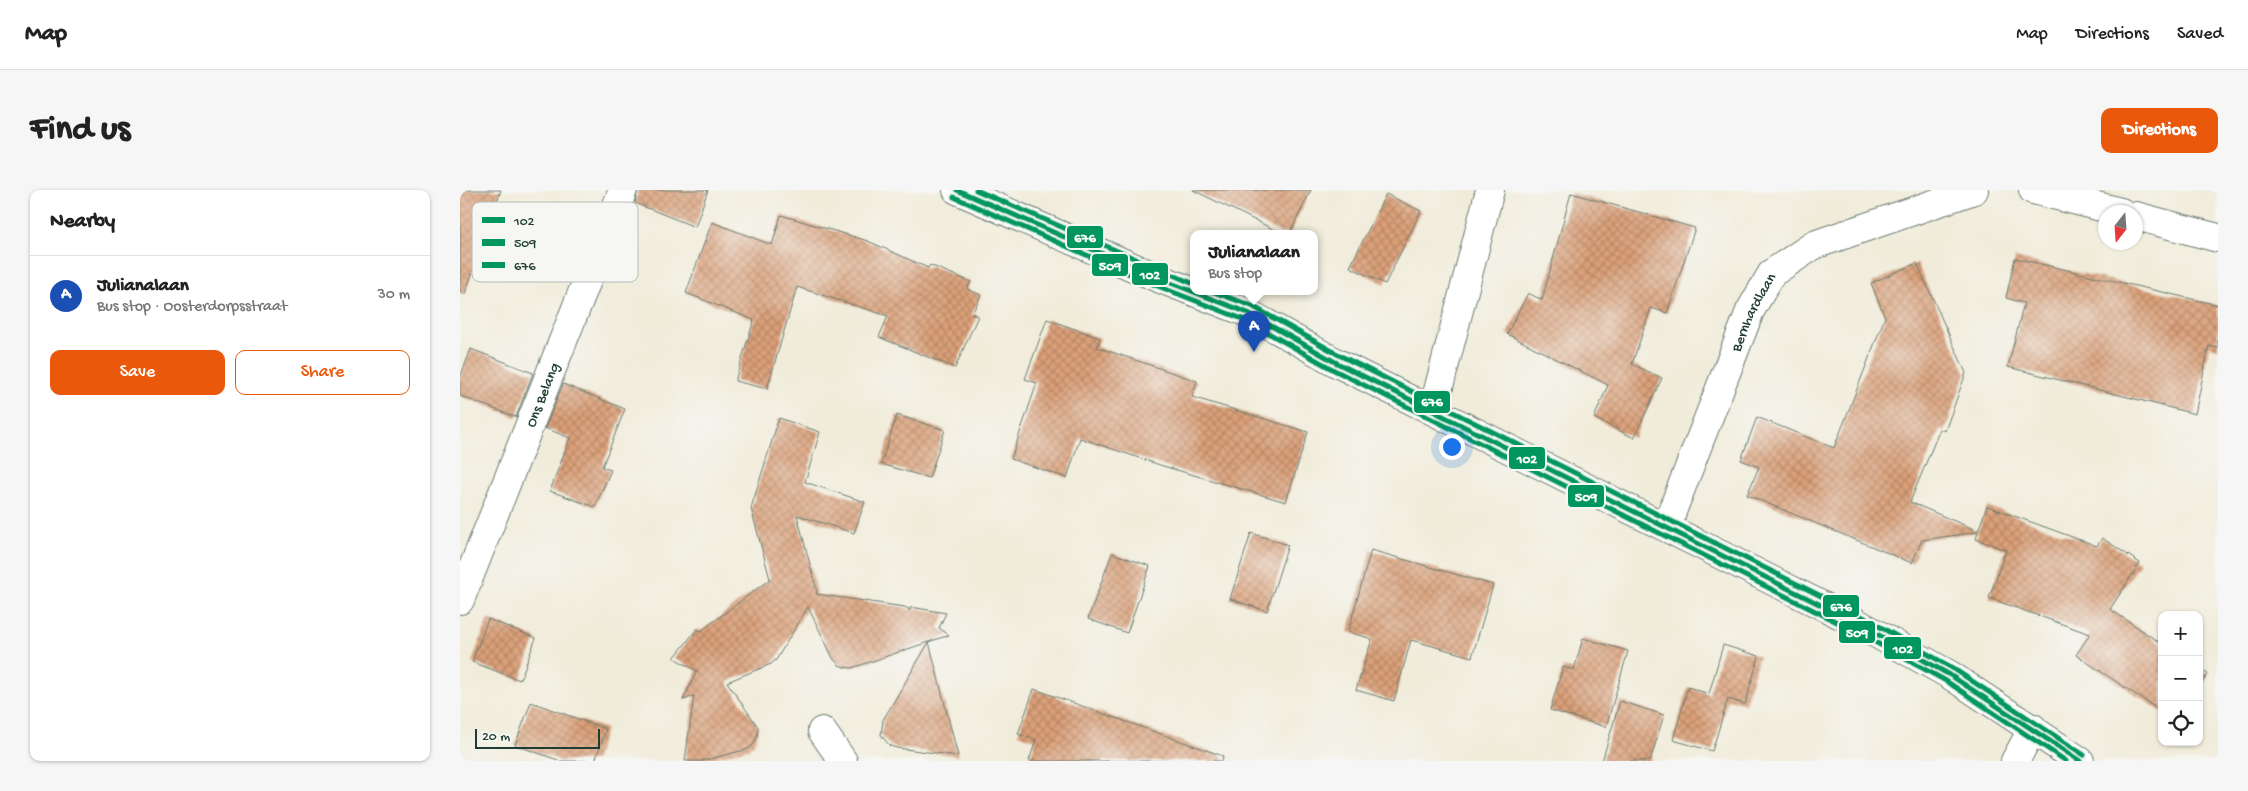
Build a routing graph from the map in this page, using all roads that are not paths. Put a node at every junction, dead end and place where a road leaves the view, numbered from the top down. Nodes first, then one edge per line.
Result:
1 (623, 190) edge
2 (957, 190) edge
3 (1490, 190) edge
4 (1974, 190) edge
5 (2033, 190) edge
6 (618, 202) edge
7 (2098, 206) edge
8 (2143, 218) edge
9 (2218, 238) edge
10 (586, 282) edge
11 (1190, 290) edge
12 (1202, 295) edge
13 (1433, 410) junction
14 (1666, 527) junction
15 (460, 600) edge
16 (2033, 728) junction
17 (822, 731) dead end
18 (843, 761) edge
19 (2015, 761) edge
20 (2080, 761) edge

1 - 6 street, Ons Belang
2 - 11 street
3 - 13 street
4 - 14 street, Bernhardlaan
5 - 7 street
8 - 9 street
10 - 15 street, Ons Belang
12 - 13 street
13 - 14 street
14 - 16 street
16 - 19 street
16 - 20 street
17 - 18 street

